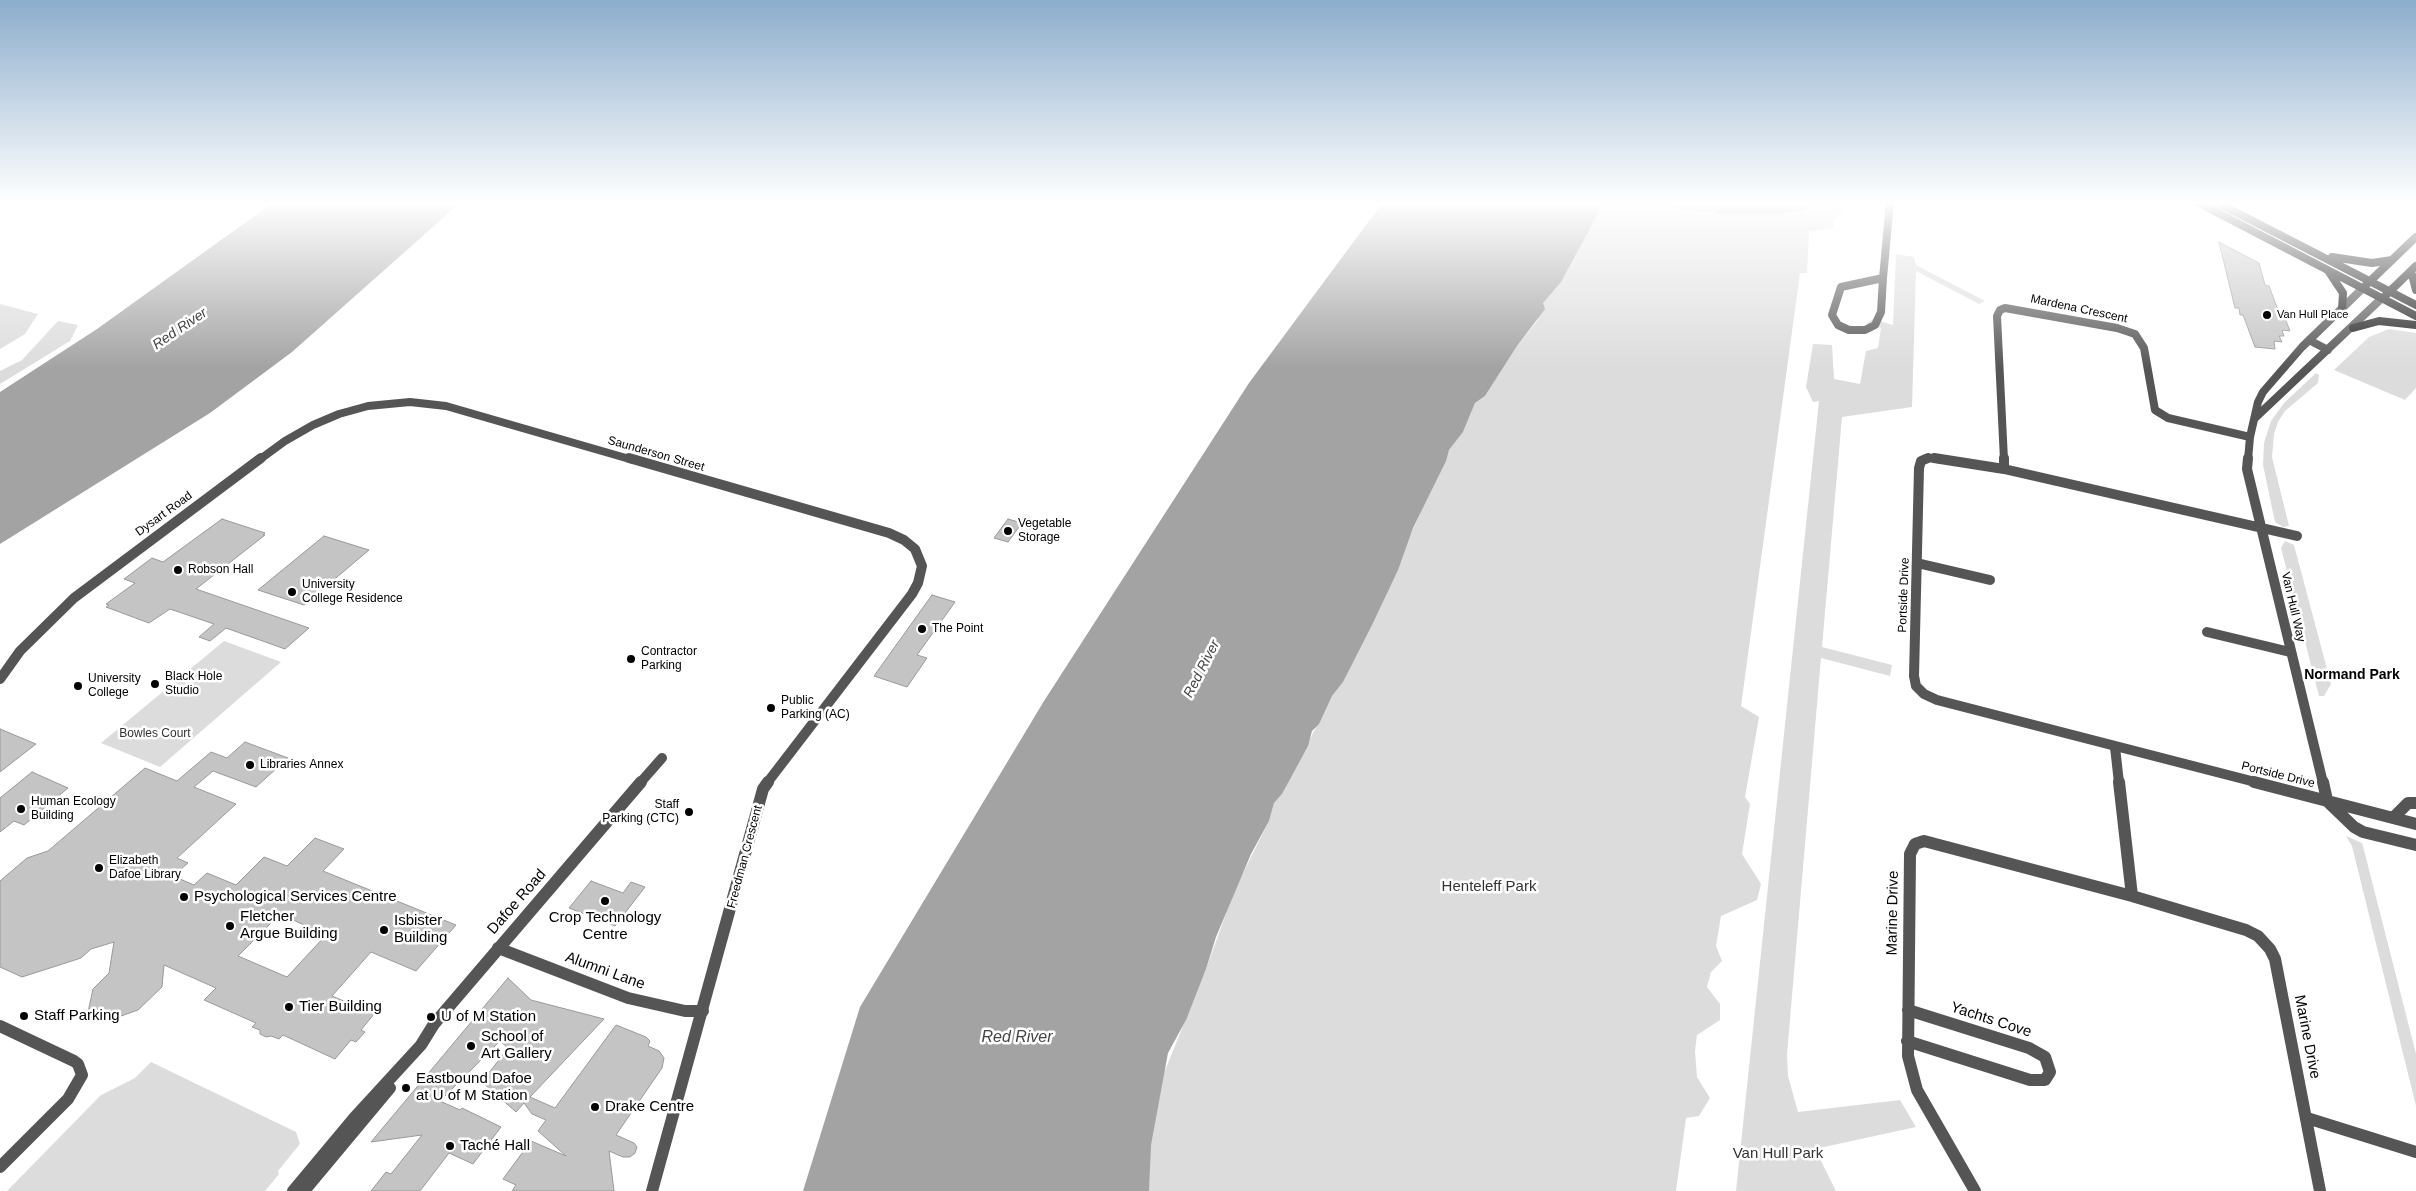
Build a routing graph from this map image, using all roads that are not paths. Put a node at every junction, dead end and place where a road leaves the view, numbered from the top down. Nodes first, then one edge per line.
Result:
1 (1885, 258) edge
2 (2304, 258) edge
3 (2325, 258) edge
4 (2339, 258) edge
5 (2395, 258) edge
6 (2392, 260) junction
7 (2320, 266) junction
8 (2413, 268) edge
9 (1883, 278) junction
10 (2370, 281) junction
11 (2363, 288) junction
12 (2416, 290) edge
13 (2390, 291) junction
14 (2380, 301) junction
15 (2416, 304) edge
16 (2342, 310) junction
17 (2416, 316) edge
18 (2416, 325) edge
19 (2353, 328) junction
20 (2309, 340) junction
21 (2328, 350) junction
22 (368, 406) joint
23 (2254, 419) junction
24 (2250, 437) junction
25 (2004, 469) junction
26 (2261, 528) junction
27 (2297, 536) dead end
28 (1917, 563) junction
29 (922, 566) joint
30 (1990, 580) dead end
31 (2207, 632) dead end
32 (2290, 652) junction
33 (0, 679) edge
34 (2115, 747) junction
35 (662, 758) dead end
36 (2327, 800) junction
37 (2416, 803) edge
38 (2393, 818) junction
39 (2416, 824) edge
40 (2416, 846) edge
41 (2132, 896) junction
42 (498, 948) junction
43 (1908, 1010) junction
44 (703, 1011) junction
45 (0, 1026) edge
46 (1907, 1041) junction
47 (400, 1069) junction
48 (2307, 1118) junction
49 (2416, 1152) edge
50 (0, 1167) edge
51 (292, 1191) edge
52 (304, 1191) edge
53 (652, 1191) edge
54 (1975, 1191) edge
55 (2320, 1191) edge

1 - 9 street
2 - 7 main road
3 - 10 main road
4 - 6 main road
5 - 6 main road
6 - 10 main road
7 - 11 main road
7 - 16 main road
8 - 12 main road
8 - 13 main road
9 - 9 street
10 - 11 main road
10 - 13 main road
11 - 14 main road
11 - 16 street, Van Hull Way
13 - 14 main road
13 - 15 main road
14 - 17 main road
14 - 19 street
16 - 20 street, Van Hull Way
18 - 19 main road
19 - 21 street
20 - 21 street
20 - 23 street, Van Hull Way
21 - 23 street
22 - 29 street, Saunderson Street
22 - 33 street, Dysart Road
23 - 24 street, Van Hull Way
24 - 25 street, Mardena Crescent
24 - 26 street, Van Hull Way
25 - 26 street, Portside Drive
25 - 28 street, Portside Drive
26 - 27 street, Portside Drive
26 - 32 street, Van Hull Way
28 - 30 street
28 - 34 street, Portside Drive
29 - 44 street, Freedman Crescent
31 - 32 street
32 - 36 street, Van Hull Way
34 - 36 street, Portside Drive
34 - 41 street
35 - 42 street, Dafoe Road
36 - 38 street, Portside Drive
36 - 40 street
37 - 38 street
38 - 39 street, Portside Drive
41 - 43 street, Marine Drive
41 - 48 street, Marine Drive
42 - 44 street, Alumni Lane
42 - 47 street, Dafoe Road
43 - 46 street, Marine Drive
43 - 46 street, Yachts Cove
44 - 53 street, Freedman Crescent
45 - 50 street
46 - 54 street, Marine Drive
47 - 51 street, Dafoe Road
47 - 52 street, Dafoe Road
48 - 49 street
48 - 55 street, Marine Drive

